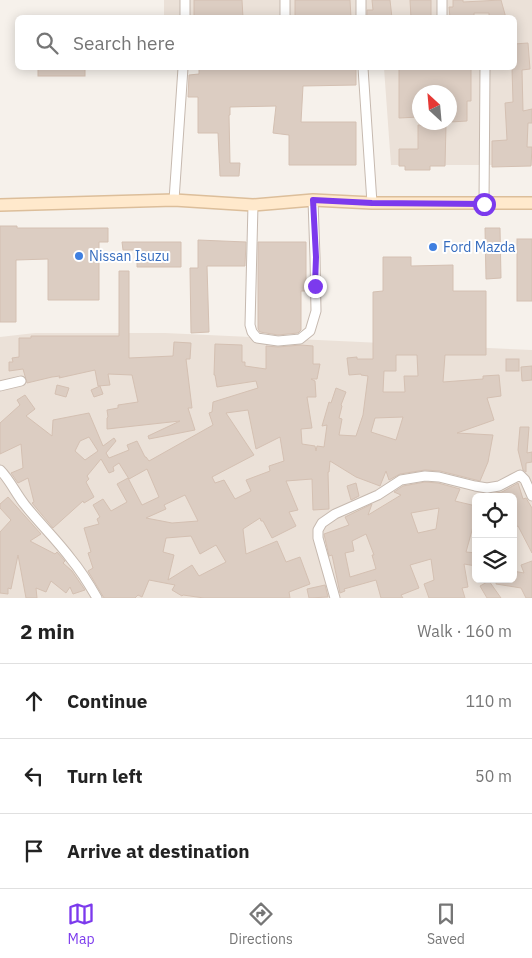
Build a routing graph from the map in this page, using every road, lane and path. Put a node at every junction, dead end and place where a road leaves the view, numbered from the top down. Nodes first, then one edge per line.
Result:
1 (185, 0) edge
2 (285, 0) edge
3 (361, 0) edge
4 (442, 0) edge
5 (186, 15) edge
6 (285, 15) edge
7 (361, 15) edge
8 (442, 15) edge
9 (184, 70) edge
10 (364, 70) edge
11 (485, 70) edge
12 (174, 200) junction
13 (313, 200) junction
14 (372, 203) junction
15 (532, 203) edge
16 (484, 204) junction
17 (0, 205) edge
18 (253, 205) junction
19 (21, 381) dead end
20 (0, 386) edge
21 (0, 470) edge
22 (532, 496) edge
23 (97, 598) edge
24 (335, 598) edge

1 - 5 street
2 - 6 street
3 - 7 street
4 - 8 street
9 - 12 street
10 - 14 street
11 - 16 street
12 - 17 street
12 - 18 street
13 - 14 street
13 - 18 street
13 - 18 street
14 - 16 street
15 - 16 street
19 - 20 street
21 - 23 street
22 - 24 street

